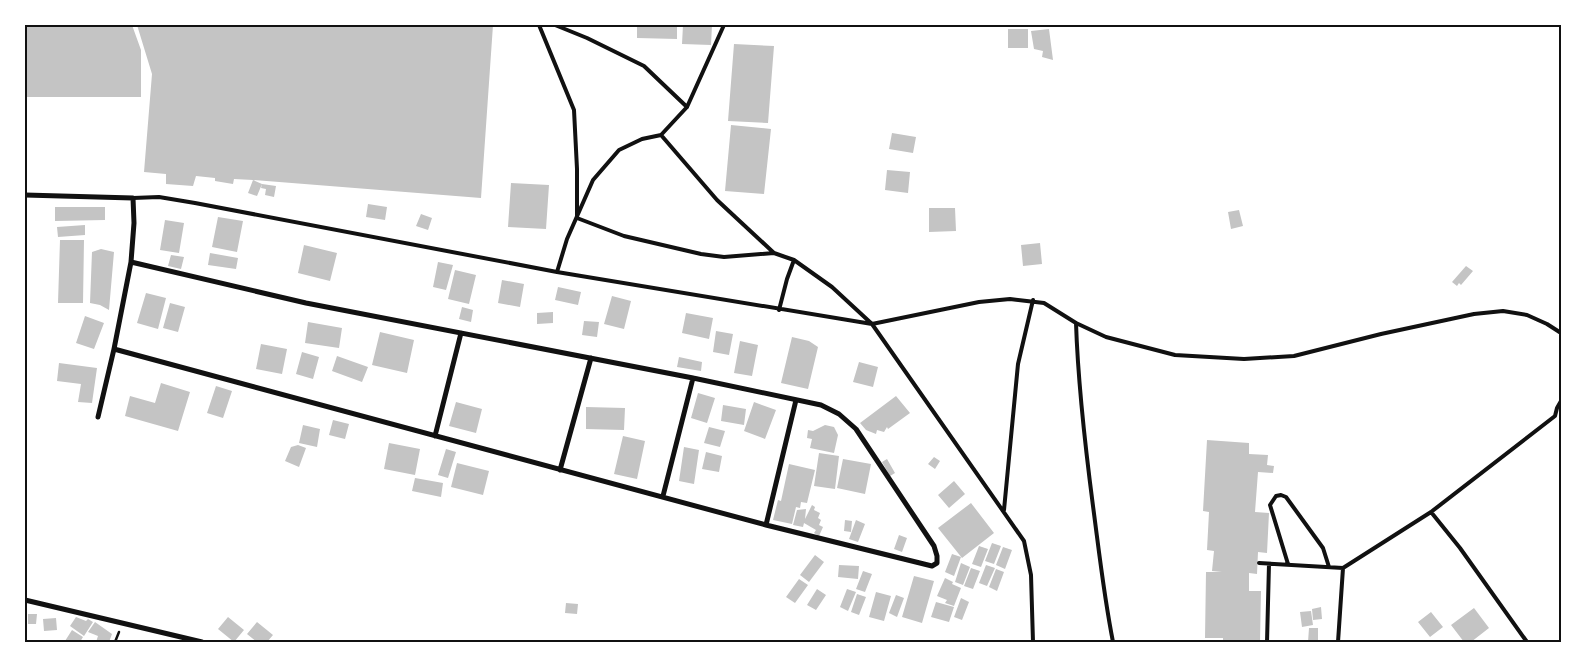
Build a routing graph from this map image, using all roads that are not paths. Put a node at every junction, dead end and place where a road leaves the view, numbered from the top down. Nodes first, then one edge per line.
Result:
1 (539, 25) edge
2 (555, 25) edge
3 (724, 25) edge
4 (687, 107) junction
5 (660, 135) junction
6 (25, 196) edge
7 (132, 198) junction
8 (577, 218) junction
9 (774, 253) junction
10 (794, 260) junction
11 (131, 262) junction
12 (557, 272) junction
13 (1032, 300) junction
14 (779, 310) junction
15 (1076, 323) junction
16 (872, 324) junction
17 (461, 333) junction
18 (1561, 333) edge
19 (114, 349) junction
20 (592, 358) junction
21 (693, 378) junction
22 (796, 400) junction
23 (1561, 401) edge
24 (98, 416) dead end
25 (1555, 416) junction
26 (1561, 416) edge
27 (436, 436) junction
28 (560, 470) junction
29 (663, 496) junction
30 (1004, 510) junction
31 (1431, 512) junction
32 (766, 525) junction
33 (1259, 563) dead end
34 (1269, 564) junction
35 (1288, 564) junction
36 (1329, 567) junction
37 (1343, 568) junction
38 (25, 600) edge
39 (202, 642) edge
40 (1033, 642) edge
41 (1114, 642) edge
42 (1267, 642) edge
43 (1338, 642) edge
44 (1527, 642) edge

1 - 8 lane
2 - 4 lane
3 - 4 lane
4 - 5 lane
5 - 8 lane
5 - 9 lane
6 - 7 street
7 - 11 street
7 - 12 lane
8 - 9 lane
8 - 12 lane
9 - 10 lane
10 - 14 lane
10 - 16 lane
11 - 17 street
11 - 19 street
12 - 14 lane
13 - 15 lane
13 - 16 lane
13 - 30 lane
14 - 16 lane
15 - 18 lane
15 - 41 lane
16 - 30 lane
17 - 20 street
17 - 27 street
19 - 24 street
19 - 27 street
20 - 21 street
20 - 28 street
21 - 22 street
21 - 29 street
22 - 32 street
22 - 32 street
23 - 25 lane
25 - 26 lane
25 - 31 lane
27 - 28 street
28 - 29 street
29 - 32 street
30 - 40 lane
31 - 37 lane
31 - 44 lane
33 - 34 lane
34 - 35 lane
34 - 42 lane
35 - 36 lane
35 - 36 lane
36 - 37 lane
37 - 43 lane
38 - 39 street

